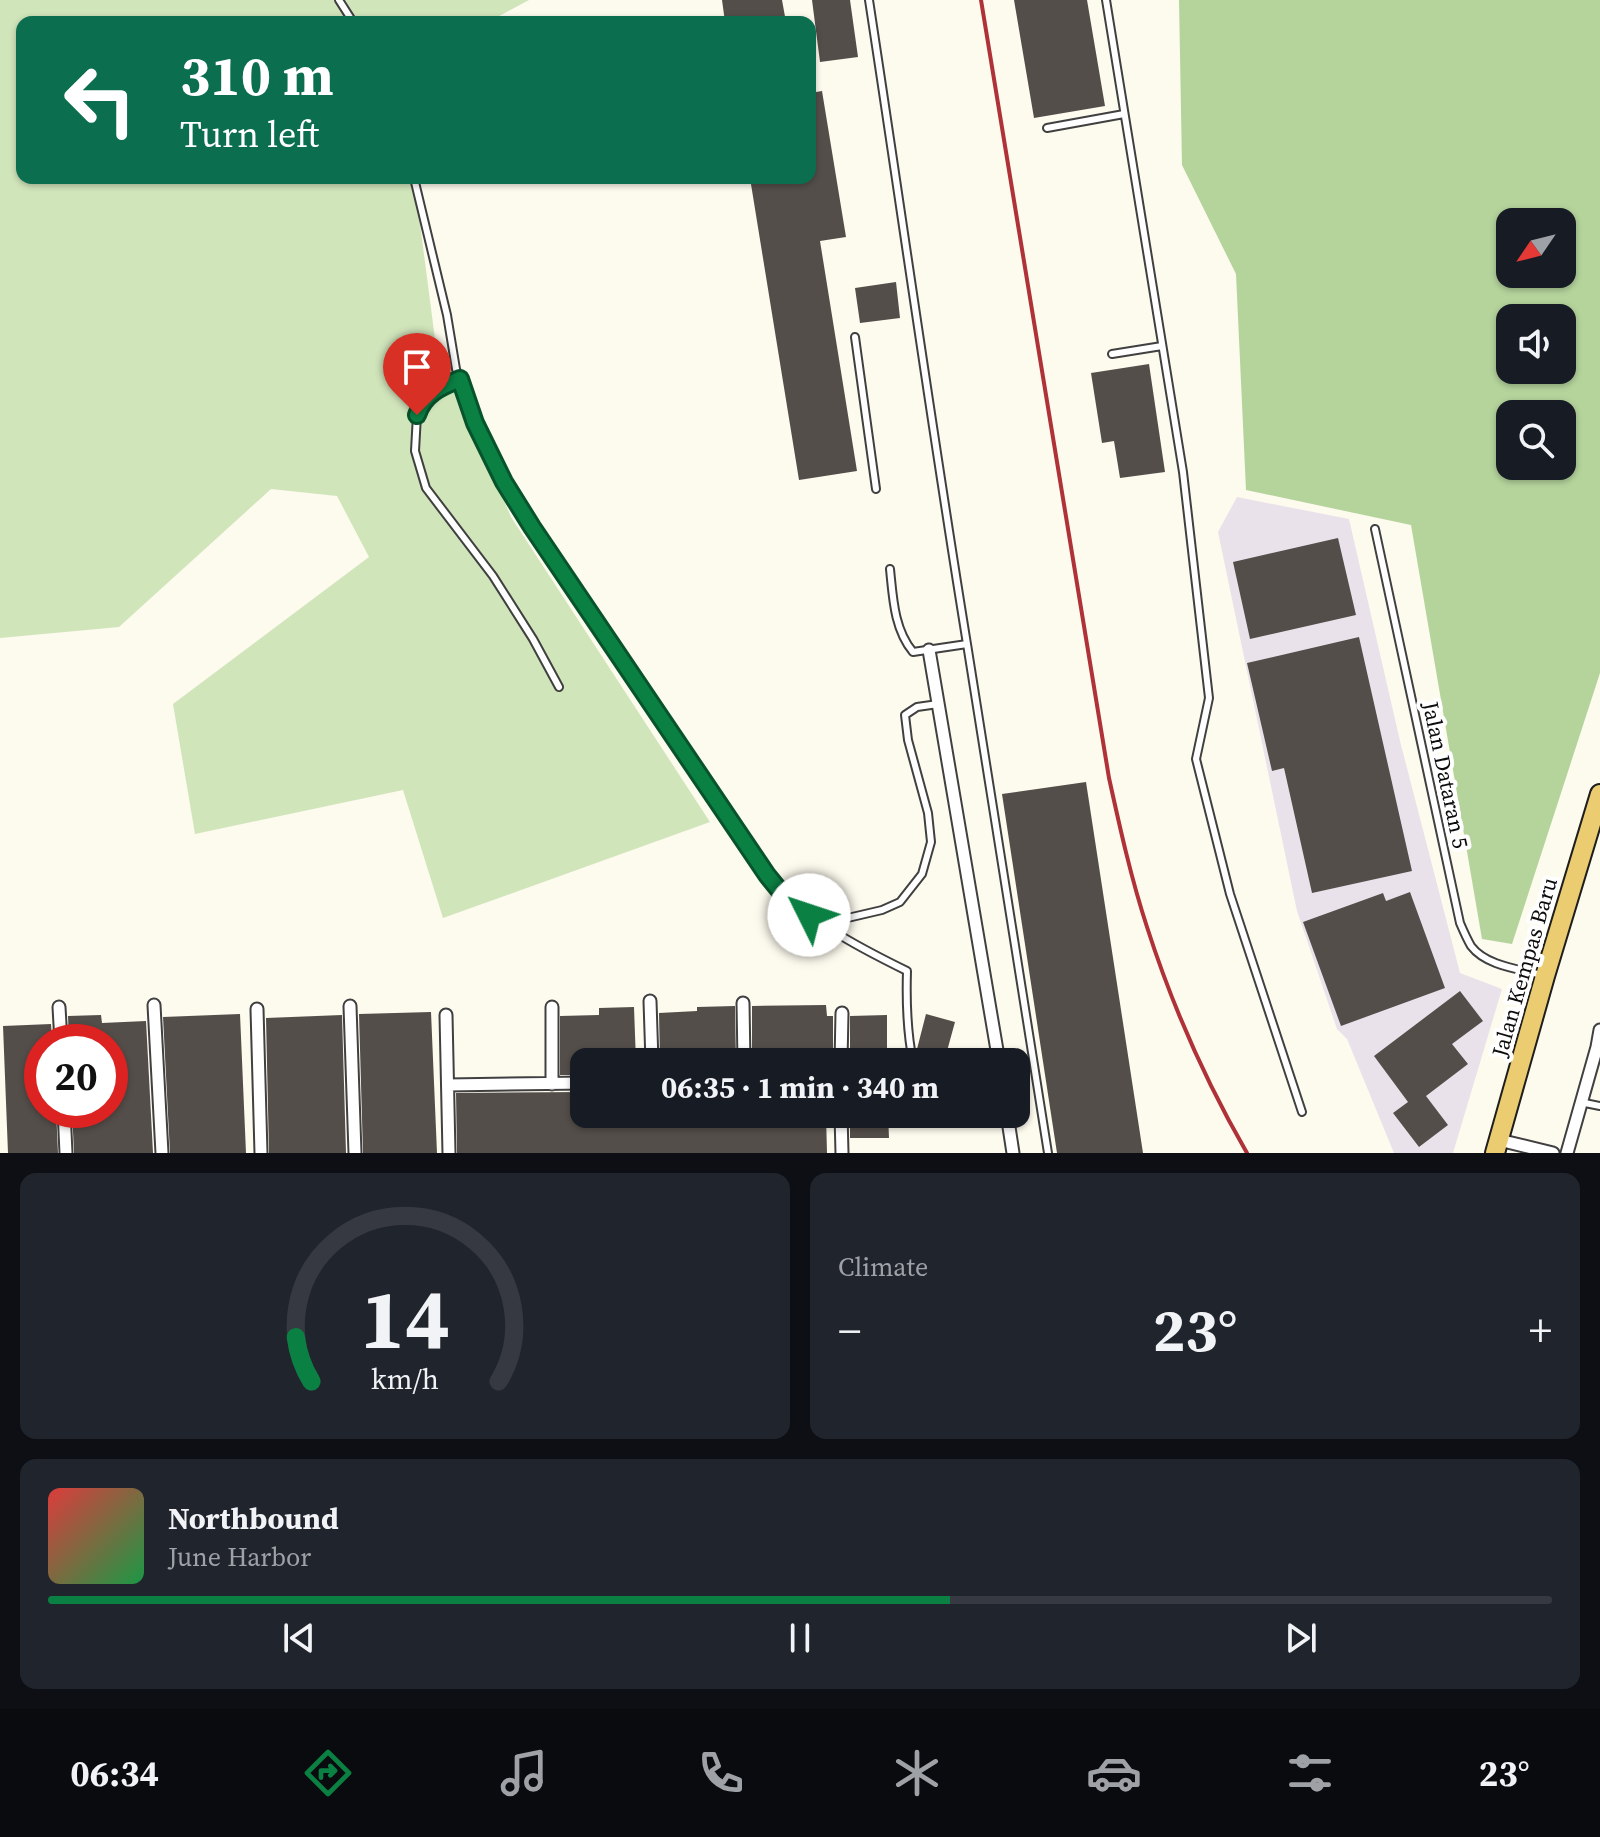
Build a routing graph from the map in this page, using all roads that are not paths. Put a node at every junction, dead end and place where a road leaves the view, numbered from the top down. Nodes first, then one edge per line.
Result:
1 (869, 0) edge
2 (1106, 0) edge
3 (1124, 114) junction
4 (1047, 128) dead end
5 (415, 184) edge
6 (855, 337) dead end
7 (1162, 346) junction
8 (1112, 354) dead end
9 (460, 379) junction
10 (876, 489) dead end
11 (1375, 529) dead end
12 (890, 569) dead end
13 (967, 644) junction
14 (929, 650) junction
15 (559, 687) dead end
16 (938, 704) junction
17 (1600, 794) edge
18 (822, 924) junction
19 (1545, 976) junction
20 (650, 1001) dead end
21 (743, 1003) dead end
22 (154, 1005) dead end
23 (350, 1006) dead end
24 (59, 1007) dead end
25 (552, 1007) dead end
26 (257, 1009) dead end
27 (842, 1013) dead end
28 (446, 1015) dead end
29 (60, 1024) edge
30 (1600, 1030) edge
31 (652, 1048) edge
32 (744, 1048) edge
33 (841, 1048) edge
34 (910, 1048) edge
35 (997, 1048) edge
36 (1598, 1048) edge
37 (570, 1083) edge
38 (552, 1084) junction
39 (448, 1085) junction
40 (1580, 1102) junction
41 (1600, 1106) edge
42 (1302, 1112) dead end
43 (65, 1128) edge
44 (841, 1128) edge
45 (1009, 1128) edge
46 (1497, 1146) edge
47 (66, 1153) edge
48 (162, 1153) edge
49 (261, 1153) edge
50 (355, 1153) edge
51 (449, 1153) edge
52 (842, 1153) edge
53 (1013, 1153) edge
54 (1048, 1153) edge
55 (1553, 1153) edge
56 (1567, 1153) edge

1 - 13 lane
2 - 3 lane
3 - 4 lane
3 - 7 lane
5 - 9 lane
6 - 10 lane
7 - 8 lane
7 - 42 lane
9 - 15 lane
9 - 18 lane
11 - 19 lane, Jalan Dataran 5
12 - 14 lane
13 - 14 lane
13 - 54 lane
14 - 16 street
16 - 18 lane
16 - 35 street
17 - 19 main road, Jalan Kempas Baru
18 - 34 lane
19 - 46 main road, Jalan Kempas Baru
20 - 31 street
21 - 32 street
22 - 48 street
23 - 50 street
24 - 29 street
25 - 38 street
26 - 49 street
27 - 33 street
28 - 39 street
30 - 36 street
36 - 40 street
37 - 38 street
38 - 39 street
39 - 51 street
40 - 41 lane
40 - 56 street
43 - 47 street
44 - 52 street
45 - 53 street
46 - 55 street

